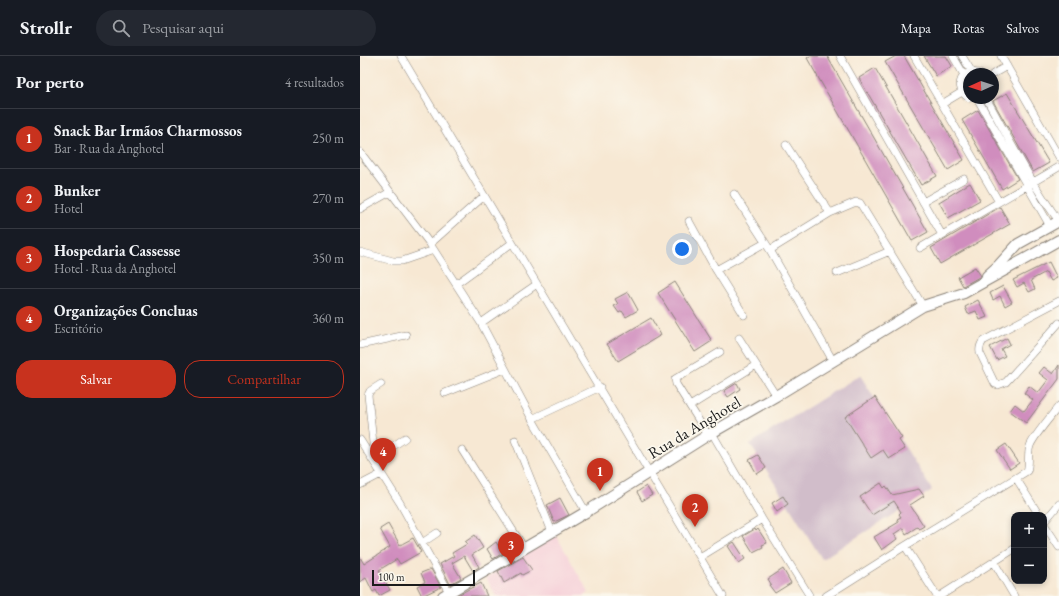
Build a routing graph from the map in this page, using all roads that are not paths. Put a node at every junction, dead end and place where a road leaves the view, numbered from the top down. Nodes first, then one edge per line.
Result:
1 (401, 56) edge
2 (840, 56) edge
3 (914, 56) edge
4 (953, 56) edge
5 (962, 56) edge
6 (1001, 56) edge
7 (1007, 66) junction
8 (970, 68) edge
9 (999, 71) edge
10 (963, 73) edge
11 (963, 77) edge
12 (962, 92) joint
13 (942, 104) junction
14 (981, 104) edge
15 (989, 104) edge
16 (786, 145) dead end
17 (360, 152) edge
18 (1059, 157) edge
19 (1059, 167) edge
20 (964, 179) dead end
21 (1030, 184) junction
22 (390, 192) junction
23 (734, 194) dead end
24 (484, 196) junction
25 (923, 202) junction
26 (999, 202) junction
27 (360, 209) edge
28 (830, 213) junction
29 (689, 221) dead end
30 (1059, 221) edge
31 (1050, 226) junction
32 (942, 235) junction
33 (1059, 240) edge
34 (512, 243) junction
35 (765, 243) junction
36 (432, 247) junction
37 (920, 248) dead end
38 (770, 250) junction
39 (890, 251) junction
40 (360, 252) edge
41 (716, 270) junction
42 (837, 273) dead end
43 (456, 284) junction
44 (537, 284) junction
45 (964, 293) junction
46 (1059, 301) edge
47 (923, 306) junction
48 (744, 315) dead end
49 (481, 323) junction
50 (1059, 323) edge
51 (406, 335) dead end
52 (739, 338) dead end
53 (360, 345) edge
54 (720, 352) dead end
55 (833, 361) junction
56 (756, 365) junction
57 (504, 369) junction
58 (381, 384) dead end
59 (600, 387) junction
60 (445, 393) dead end
61 (776, 396) junction
62 (690, 406) junction
63 (1059, 406) edge
64 (532, 419) junction
65 (710, 434) junction
66 (406, 438) dead end
67 (360, 440) edge
68 (515, 440) dead end
69 (362, 449) edge
70 (462, 450) dead end
71 (372, 457) junction
72 (649, 471) junction
73 (381, 474) junction
74 (1016, 478) junction
75 (360, 485) edge
76 (1059, 504) edge
77 (586, 512) junction
78 (1037, 512) edge
79 (762, 518) junction
80 (1047, 522) edge
81 (1047, 528) edge
82 (552, 532) junction
83 (437, 533) dead end
84 (422, 543) junction
85 (905, 546) junction
86 (1059, 547) edge
87 (524, 548) junction
88 (1011, 551) edge
89 (700, 557) junction
90 (994, 562) junction
91 (446, 594) edge
92 (809, 595) dead end
93 (941, 595) edge
94 (723, 596) edge
95 (826, 596) edge
96 (1014, 596) edge

1 - 24 street
2 - 25 street
3 - 13 street
4 - 10 street
5 - 8 street
6 - 7 street
7 - 9 street
7 - 18 street
11 - 12 street
12 - 13 street
13 - 26 street
14 - 21 street
15 - 21 street
16 - 28 street
17 - 22 street
19 - 21 street
20 - 25 street
21 - 26 street
21 - 30 street
21 - 31 street
22 - 27 street
22 - 36 street
23 - 35 street
24 - 34 street
24 - 36 street
25 - 32 street
26 - 32 street
28 - 38 street
28 - 39 street
29 - 41 street
30 - 31 main road, Rua da Anghotel
31 - 45 main road, Rua da Anghotel
32 - 37 street
33 - 45 main road, Rua da Anghotel
34 - 43 street
34 - 44 street
35 - 38 street
35 - 41 street
36 - 40 street
36 - 43 street
38 - 55 street
39 - 42 street
39 - 47 street
41 - 48 street
43 - 49 street
44 - 49 street
44 - 59 street
45 - 47 main road, Rua da Anghotel
46 - 50 street
47 - 55 main road, Rua da Anghotel
49 - 57 street
51 - 53 street
52 - 56 street
54 - 62 street
55 - 61 main road, Rua da Anghotel
56 - 61 street
56 - 62 street
57 - 60 street
57 - 64 street
58 - 71 street
59 - 64 street
59 - 72 street
61 - 65 main road, Rua da Anghotel
62 - 65 street
63 - 74 street
64 - 77 street
65 - 72 main road, Rua da Anghotel
65 - 79 street
66 - 71 street
67 - 69 street
68 - 82 street
69 - 71 street
70 - 87 street
71 - 73 street
72 - 77 main road, Rua da Anghotel
72 - 89 street
73 - 75 street
73 - 84 street
74 - 78 street
74 - 85 street
76 - 80 street
77 - 82 main road, Rua da Anghotel
79 - 89 street
79 - 92 street
81 - 86 street
82 - 87 main road, Rua da Anghotel
83 - 84 street
84 - 91 street
85 - 93 street
85 - 95 street
87 - 91 main road, Rua da Anghotel
88 - 90 street
89 - 94 street
90 - 93 street
90 - 96 street

